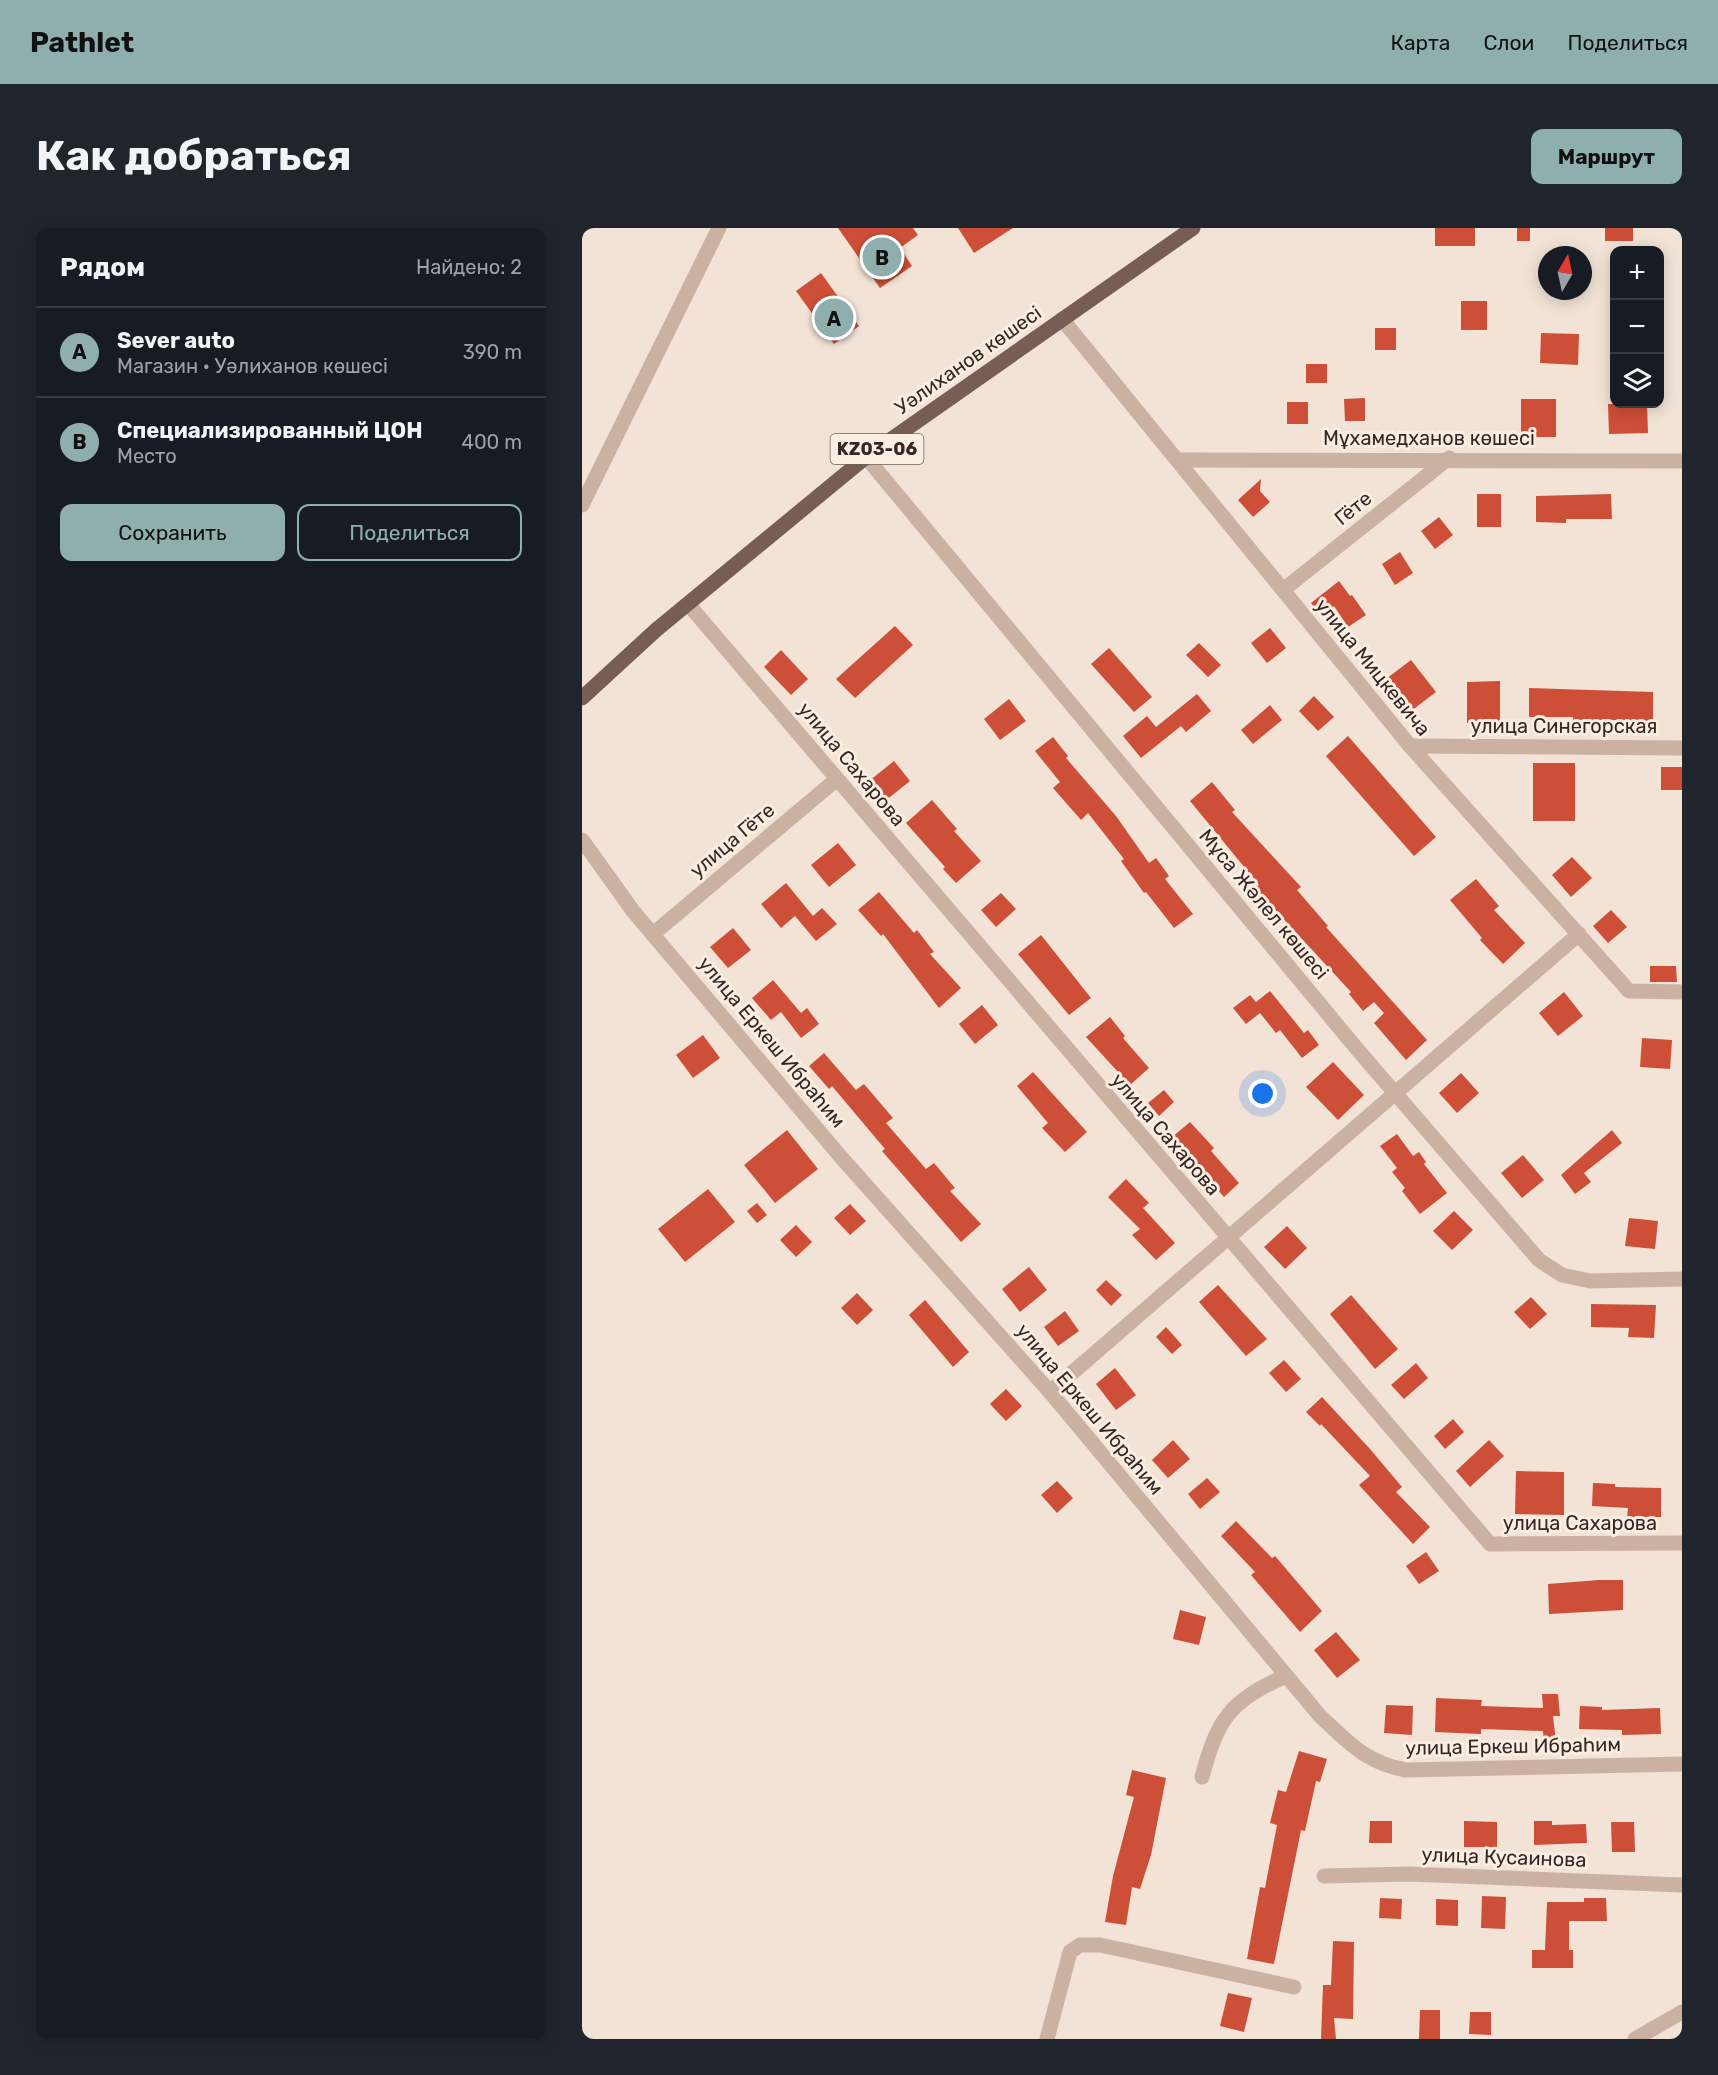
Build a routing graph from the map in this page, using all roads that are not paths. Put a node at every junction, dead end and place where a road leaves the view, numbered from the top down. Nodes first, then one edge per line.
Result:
1 (719, 228) edge
2 (1193, 228) edge
3 (1062, 319) junction
4 (866, 457) junction
5 (1449, 458) junction
6 (1177, 460) junction
7 (1682, 461) edge
8 (582, 505) edge
9 (1283, 590) junction
10 (688, 604) junction
11 (582, 699) edge
12 (1410, 746) junction
13 (1682, 748) edge
14 (837, 779) junction
15 (582, 840) edge
16 (653, 934) junction
17 (1579, 934) junction
18 (1682, 992) edge
19 (1396, 1092) junction
20 (1229, 1239) junction
21 (1682, 1279) edge
22 (1050, 1392) junction
23 (1682, 1543) edge
24 (1286, 1676) junction
25 (1682, 1764) edge
26 (1202, 1777) dead end
27 (1324, 1876) dead end
28 (1682, 1885) edge
29 (1294, 1987) dead end
30 (1682, 2013) edge
31 (1047, 2039) edge
32 (1635, 2039) edge

1 - 8 street
2 - 3 main road, Уәлиханов көшесі / KZ03-06
3 - 4 main road, Уәлиханов көшесі / KZ03-06
3 - 6 street, улица Мицкевича
4 - 10 main road, Уәлиханов көшесі / KZ03-06
4 - 19 street, Мұса Жәлел көшесі
5 - 6 street, Мұхамедханов көшесі
5 - 7 street, Мұхамедханов көшесі
5 - 9 street, Гёте
6 - 9 street, улица Мицкевича
9 - 12 street, улица Мицкевича
10 - 11 main road, Уәлиханов көшесі / KZ03-06
10 - 14 street, улица Сахарова
12 - 13 street, улица Синегорская
12 - 17 street, улица Мицкевича
14 - 16 street, улица Гёте
14 - 20 street, улица Сахарова
15 - 16 street, улица Еркеш Ибраһим
16 - 22 street, улица Еркеш Ибраһим
17 - 18 street, улица Мицкевича
17 - 19 street
19 - 20 street
19 - 21 street, Мұса Жәлел көшесі
20 - 22 street
20 - 23 street, улица Сахарова
22 - 24 street, улица Еркеш Ибраһим
24 - 25 street, улица Еркеш Ибраһим
24 - 26 street
27 - 28 street, улица Кусаинова
29 - 31 street
30 - 32 street

